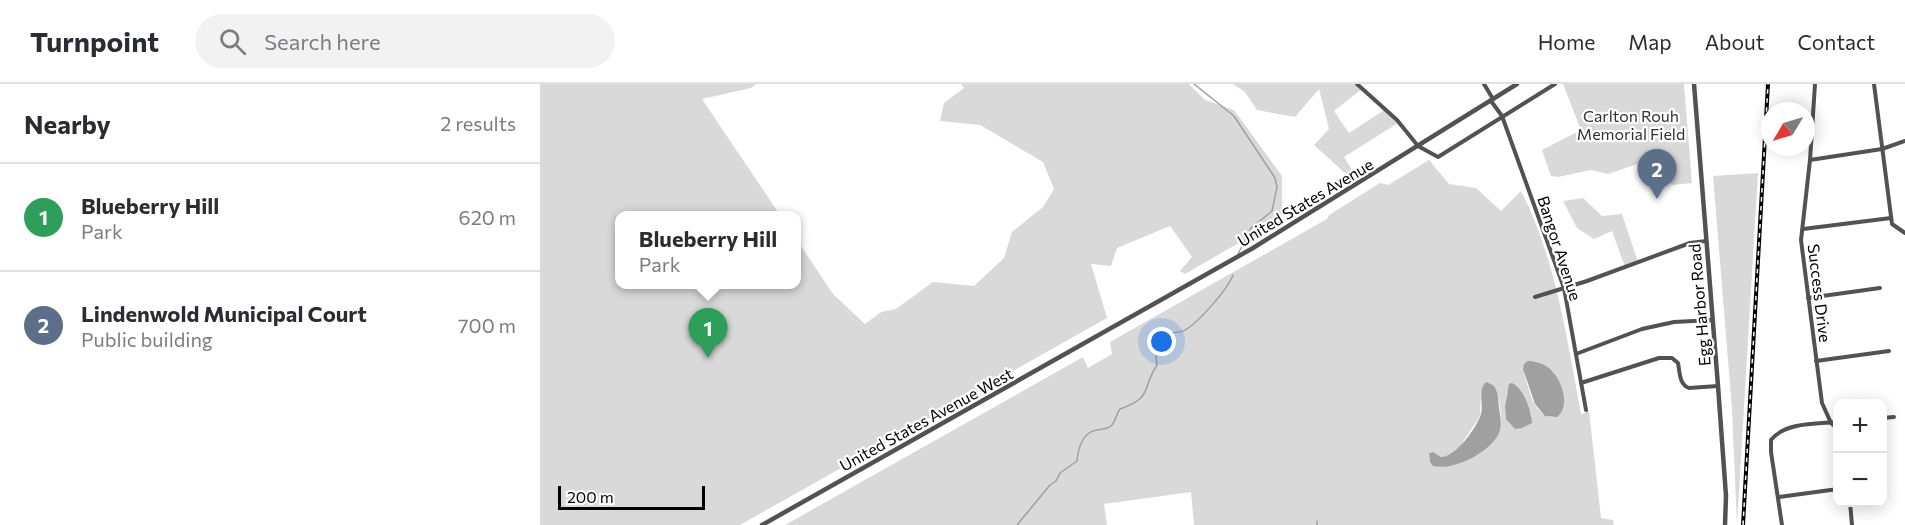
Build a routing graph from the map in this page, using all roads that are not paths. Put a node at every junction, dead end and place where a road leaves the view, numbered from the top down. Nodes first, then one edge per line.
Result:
1 (1367, 84) edge
2 (1484, 84) edge
3 (1517, 84) edge
4 (1555, 84) edge
5 (1694, 84) edge
6 (1815, 84) edge
7 (1874, 84) edge
8 (1359, 86) edge
9 (1492, 100) junction
10 (1502, 116) junction
11 (1905, 141) edge
12 (1418, 146) junction
13 (1882, 149) junction
14 (1810, 160) junction
15 (1891, 218) junction
16 (1802, 229) junction
17 (1905, 233) edge
18 (1706, 241) junction
19 (1564, 288) junction
20 (1880, 288) dead end
21 (1535, 297) dead end
22 (1808, 298) junction
23 (1713, 320) junction
24 (1102, 333) joint
25 (1889, 351) dead end
26 (1576, 354) junction
27 (1816, 361) junction
28 (1581, 383) junction
29 (1718, 386) junction
30 (1586, 410) dead end
31 (1894, 417) dead end
32 (1887, 418) edge
33 (1831, 423) joint
34 (1833, 490) edge
35 (1779, 497) junction
36 (1850, 507) edge
37 (762, 525) edge
38 (1725, 525) edge
39 (1782, 525) edge
40 (1852, 525) edge

1 - 8 street
2 - 9 street, Bangor Avenue
3 - 9 street, United States Avenue
4 - 10 street
5 - 18 street, Egg Harbor Road
6 - 14 street, Success Drive
7 - 13 street
8 - 12 street
9 - 10 street, Bangor Avenue
9 - 12 street, United States Avenue
10 - 12 street
10 - 19 street, Bangor Avenue
11 - 13 street
12 - 24 street, United States Avenue
13 - 14 street
13 - 15 street
14 - 16 street, Success Drive
15 - 16 street
15 - 17 street
16 - 22 street, Success Drive
18 - 19 street
18 - 23 street, Egg Harbor Road
19 - 21 street
19 - 26 street, Bangor Avenue
20 - 22 street
22 - 27 street, Success Drive
23 - 26 street
23 - 29 street, Egg Harbor Road
24 - 37 street, United States Avenue West
25 - 27 street
26 - 28 street, Bangor Avenue
27 - 33 street, Success Drive
28 - 29 street
28 - 30 street, Bangor Avenue
29 - 38 street, Egg Harbor Road
31 - 32 street
33 - 35 street
34 - 35 street
35 - 39 street
36 - 40 street

